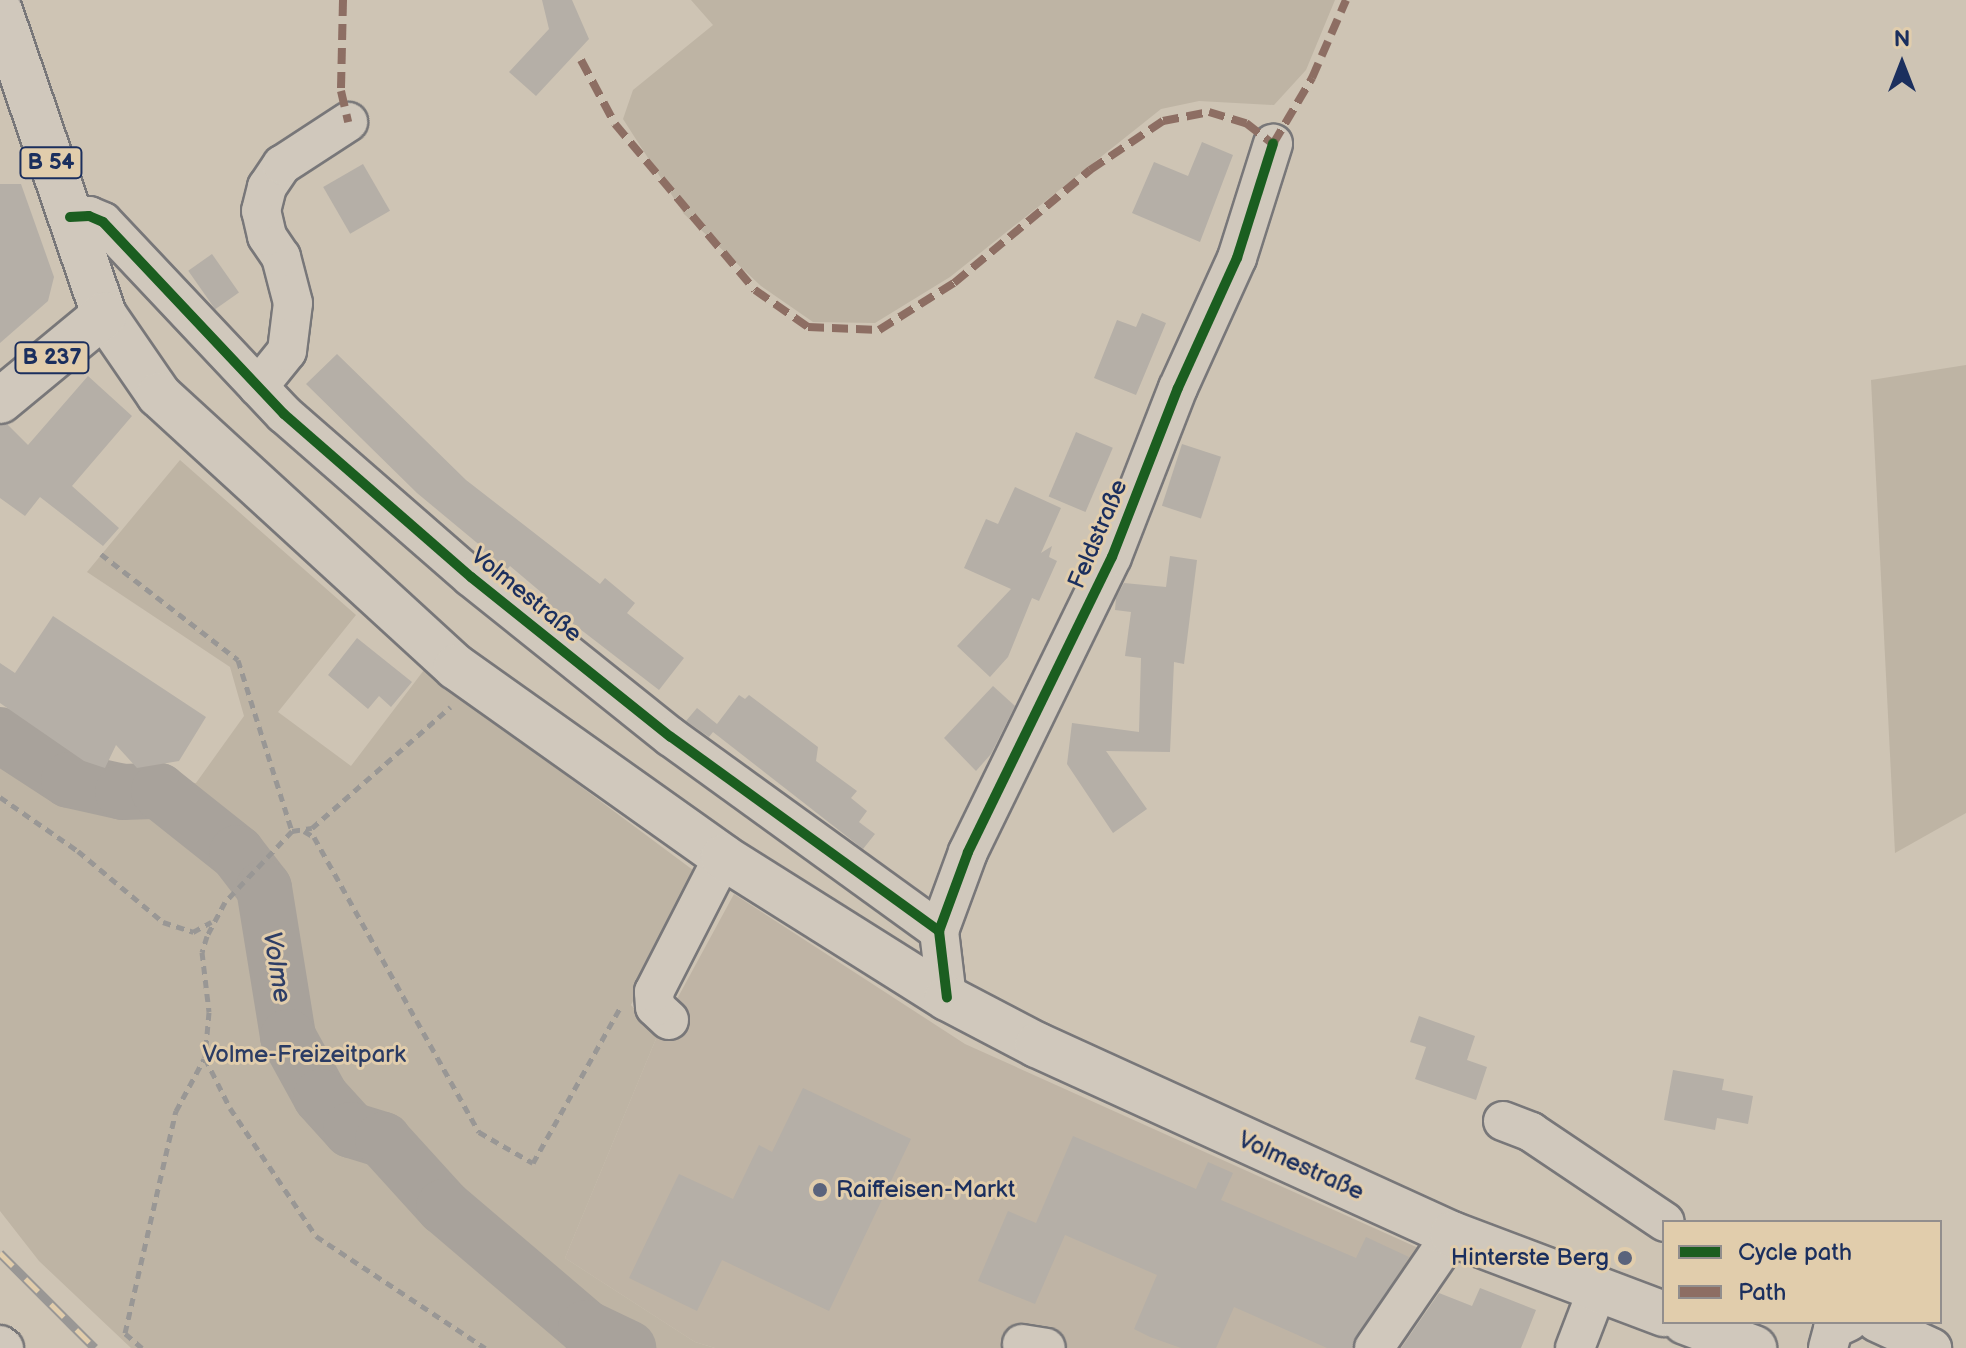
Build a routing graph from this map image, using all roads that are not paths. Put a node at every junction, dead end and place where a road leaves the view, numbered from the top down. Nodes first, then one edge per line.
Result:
1 (0, 11) edge
2 (348, 122) dead end
3 (1273, 144) dead end
4 (70, 217) junction
5 (104, 315) junction
6 (258, 387) junction
7 (0, 401) edge
8 (723, 857) junction
9 (939, 931) junction
10 (947, 998) junction
11 (669, 1020) dead end
12 (1503, 1121) dead end
13 (1662, 1220) edge
14 (1452, 1234) junction
15 (1598, 1288) junction
16 (1662, 1313) edge
17 (1690, 1324) edge
18 (1880, 1324) edge
19 (1374, 1348) edge
20 (1575, 1348) edge
21 (1754, 1348) edge
22 (1932, 1348) edge

1 - 4 main road, Volmestraße / B 54
2 - 6 street
3 - 9 street, Feldstraße
4 - 5 main road, Volmestraße / B 54
4 - 6 street, Volmestraße
5 - 7 main road, B 237
5 - 8 main road, Volmestraße / B 54
6 - 9 street, Volmestraße
8 - 10 main road, Volmestraße / B 54
8 - 11 street
9 - 10 street
10 - 14 main road, Volmestraße / B 54
12 - 13 street
14 - 15 main road, Volmestraße / B 54
14 - 19 street
15 - 16 main road, Volmestraße / B 54
15 - 20 street
17 - 21 main road
18 - 22 street

